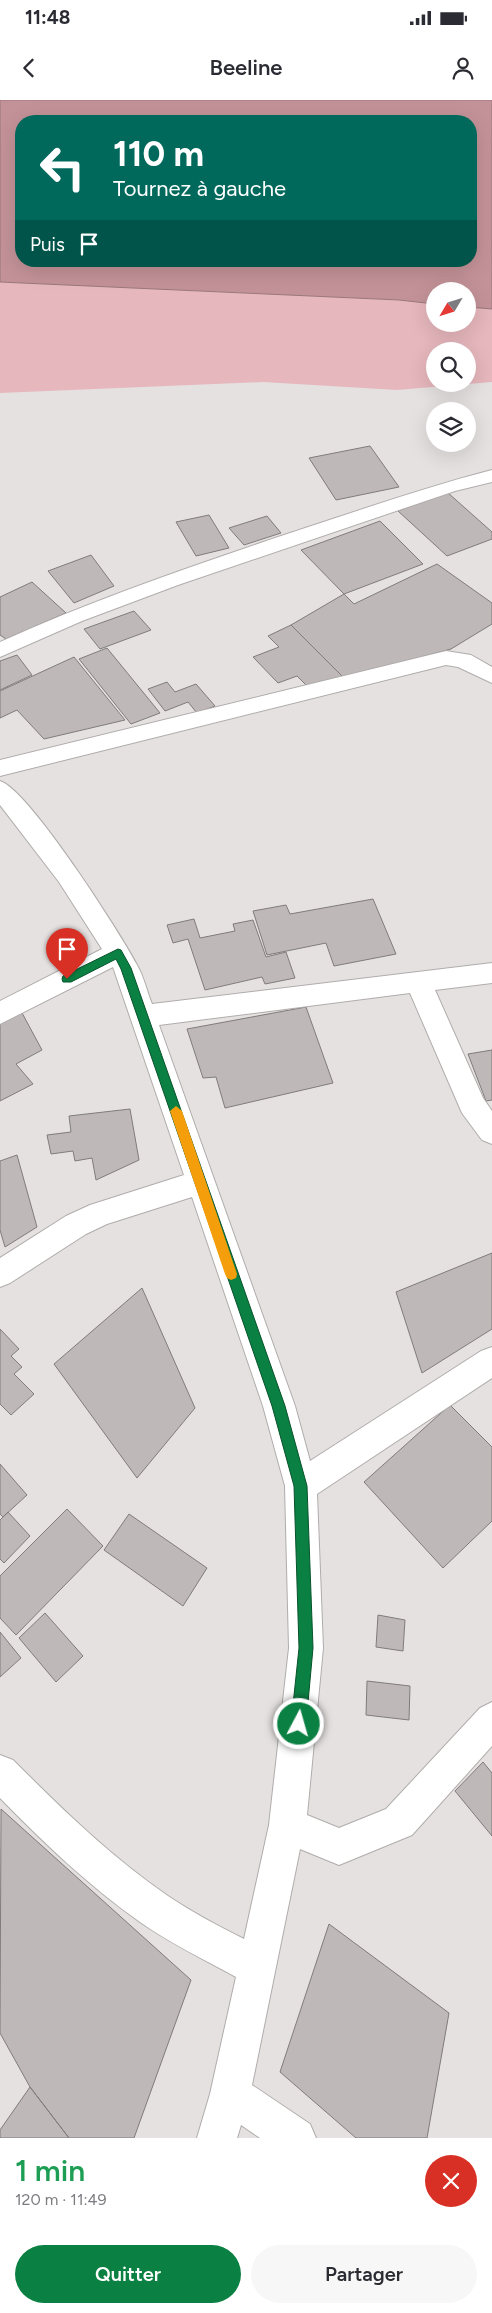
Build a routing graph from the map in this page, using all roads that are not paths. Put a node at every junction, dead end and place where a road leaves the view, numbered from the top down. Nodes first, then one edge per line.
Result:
1 (492, 476) edge
2 (0, 650) edge
3 (492, 676) edge
4 (1, 788) edge
5 (118, 953) junction
6 (492, 973) edge
7 (418, 981) junction
8 (0, 1013) edge
9 (144, 1016) junction
10 (492, 1132) edge
11 (200, 1182) junction
12 (0, 1274) edge
13 (492, 1361) edge
14 (301, 1486) junction
15 (492, 1720) edge
16 (0, 1773) edge
17 (287, 1825) junction
18 (256, 1967) junction
19 (230, 2094) junction
20 (218, 2138) edge
21 (296, 2138) edge

1 - 2 street
3 - 4 street
4 - 5 street
5 - 8 street
5 - 9 street
6 - 7 street
7 - 9 street
7 - 10 street
9 - 11 street
11 - 12 street
11 - 14 street
13 - 14 street
14 - 17 street
15 - 17 street
16 - 18 street
17 - 18 street
18 - 19 street
19 - 20 street
19 - 21 street

